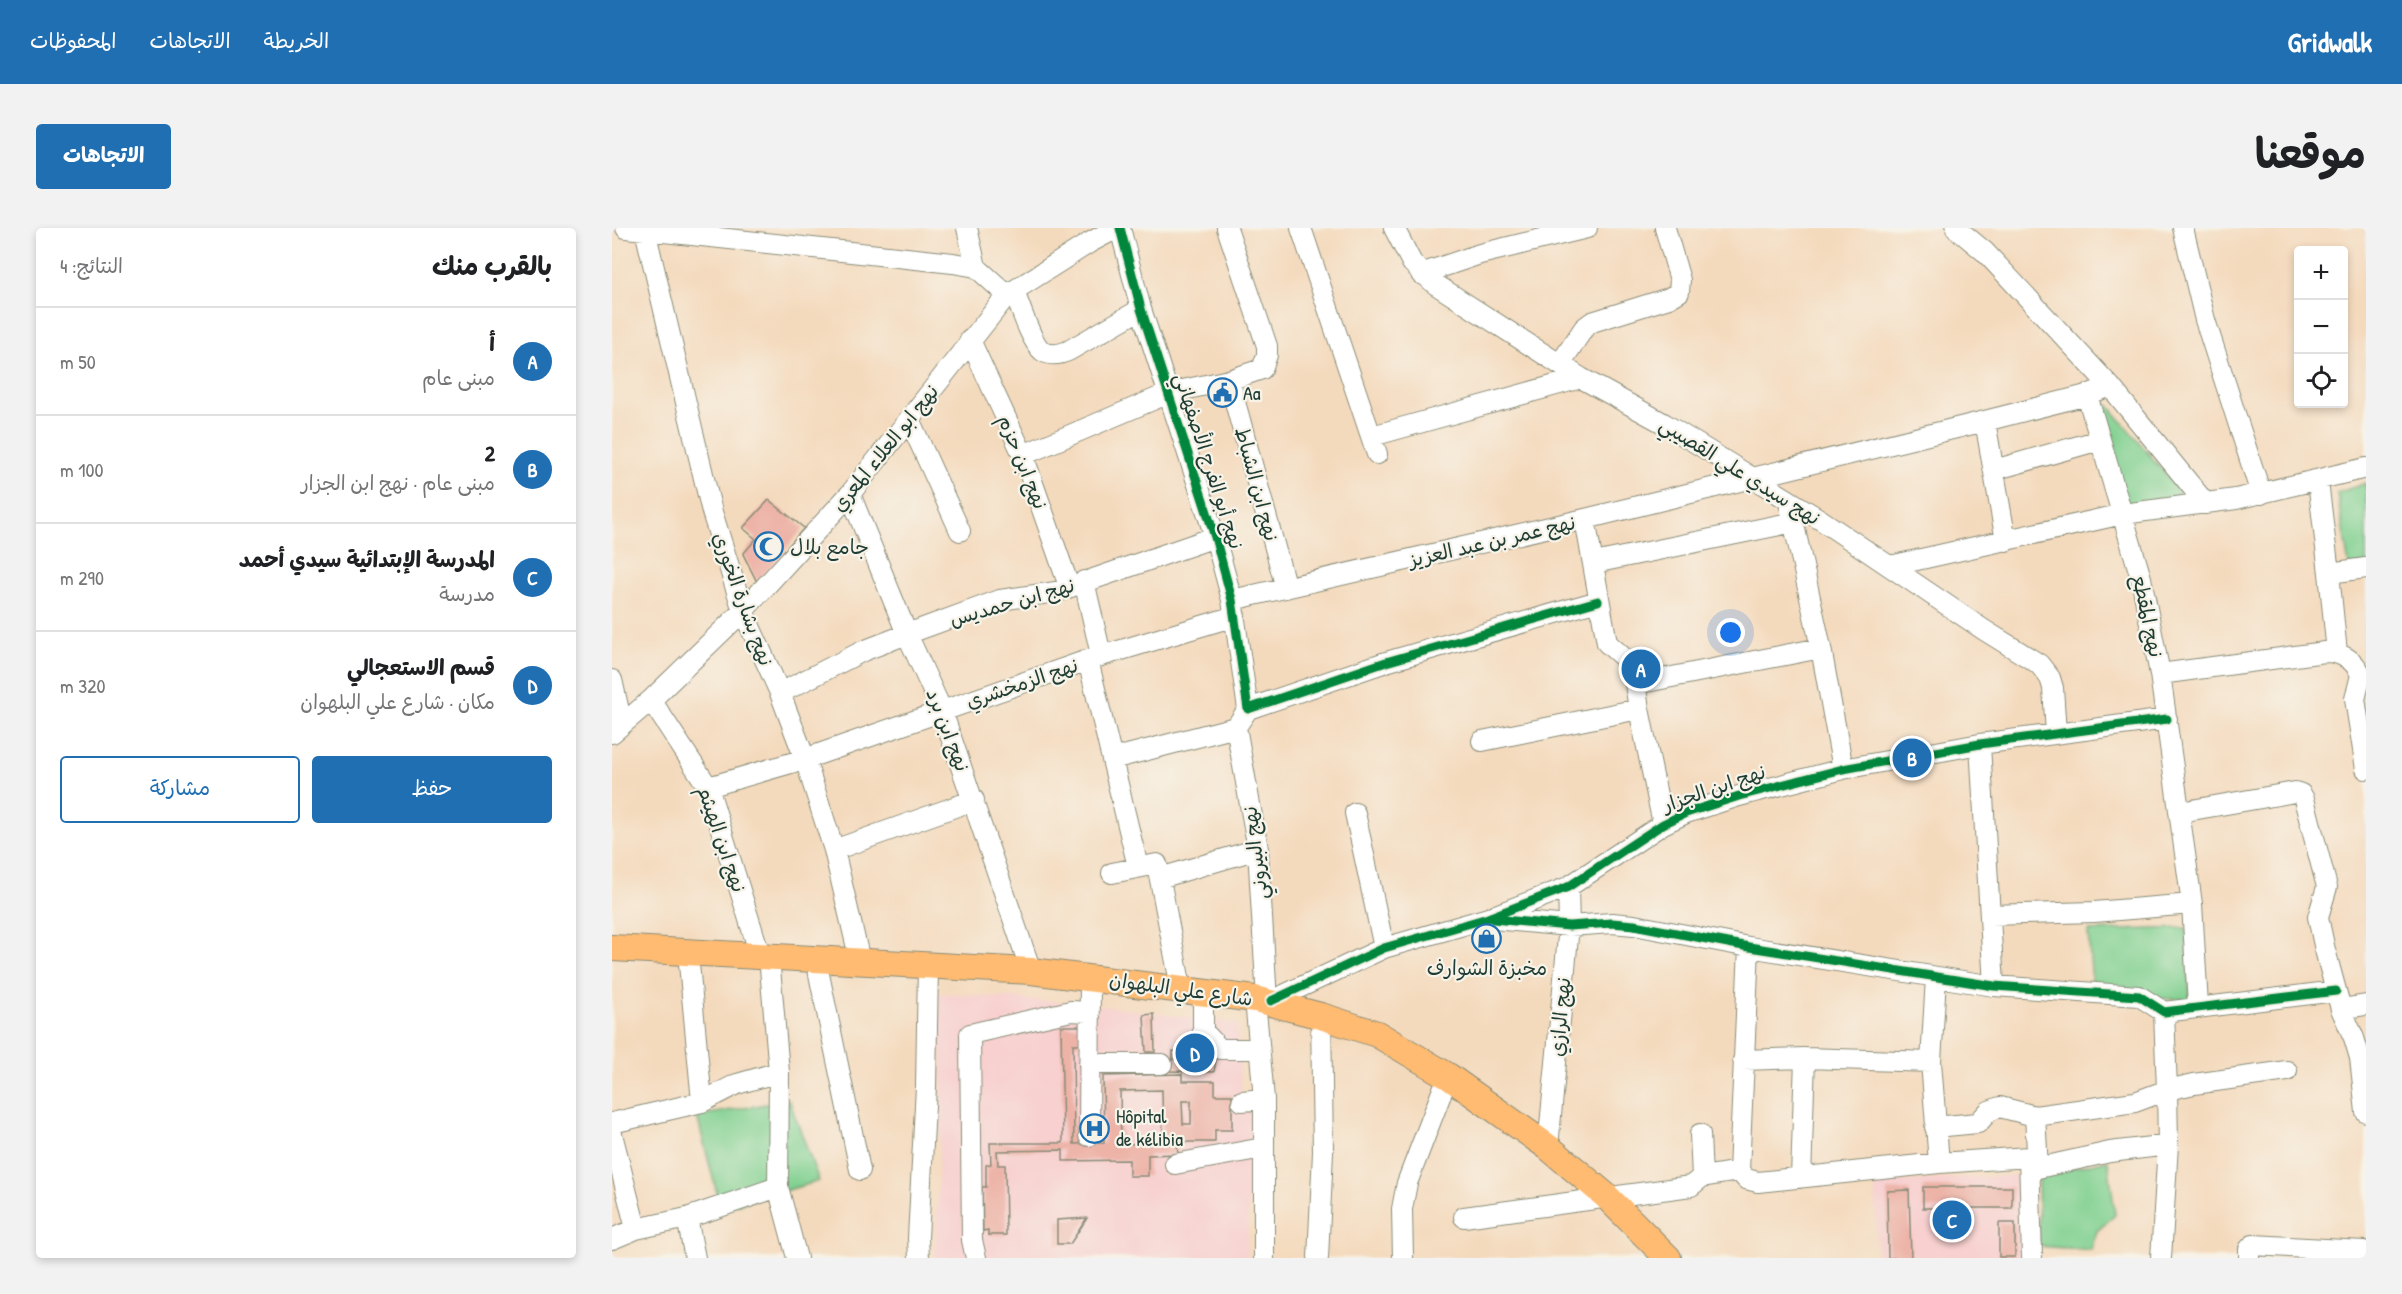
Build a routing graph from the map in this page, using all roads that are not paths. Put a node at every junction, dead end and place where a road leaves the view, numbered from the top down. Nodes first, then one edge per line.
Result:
1 (967, 228) edge
2 (1118, 228) edge
3 (1227, 228) edge
4 (1301, 228) edge
5 (1394, 228) edge
6 (1587, 228) edge
7 (1665, 228) edge
8 (1956, 228) edge
9 (2183, 228) edge
10 (636, 229) edge
11 (1087, 235) edge
12 (784, 236) edge
13 (976, 267) junction
14 (1421, 273) junction
15 (1011, 293) junction
16 (1141, 309) junction
17 (970, 340) junction
18 (1560, 364) junction
19 (1581, 378) junction
20 (1228, 380) junction
21 (2110, 386) junction
22 (1169, 393) junction
23 (2087, 395) junction
24 (909, 419) junction
25 (1985, 421) junction
26 (2100, 441) junction
27 (1023, 455) junction
28 (2366, 468) edge
29 (1994, 470) junction
30 (1751, 478) junction
31 (2318, 481) junction
32 (850, 494) junction
33 (2261, 494) junction
34 (1789, 502) junction
35 (2206, 504) junction
36 (2123, 514) junction
37 (1585, 519) junction
38 (1794, 522) junction
39 (960, 531) dead end
40 (1215, 537) junction
41 (2006, 541) junction
42 (1594, 563) junction
43 (1890, 566) junction
44 (2366, 568) edge
45 (2329, 573) junction
46 (1076, 584) junction
47 (1286, 588) junction
48 (1598, 601) junction
49 (1233, 608) junction
50 (743, 611) junction
51 (907, 634) junction
52 (1821, 648) junction
53 (2337, 653) junction
54 (1095, 658) junction
55 (2160, 674) junction
56 (612, 680) edge
57 (1636, 684) junction
58 (780, 693) junction
59 (2360, 695) edge
60 (651, 700) junction
61 (1248, 709) junction
62 (1639, 709) junction
63 (942, 711) junction
64 (2167, 719) junction
65 (1236, 727) junction
66 (617, 728) edge
67 (2056, 733) junction
68 (1482, 741) dead end
69 (1980, 744) junction
70 (805, 759) junction
71 (1112, 759) junction
72 (1843, 769) junction
73 (2366, 769) edge
74 (708, 787) junction
75 (974, 800) junction
76 (2180, 812) junction
77 (1355, 813) dead end
78 (1663, 824) junction
79 (1258, 849) junction
80 (834, 850) junction
81 (1138, 867) junction
82 (1112, 873) dead end
83 (1160, 878) junction
84 (1568, 887) junction
85 (2192, 904) junction
86 (1990, 915) junction
87 (1488, 918) junction
88 (1569, 926) junction
89 (1749, 947) junction
90 (612, 948) edge
91 (1384, 948) junction
92 (688, 953) junction
93 (764, 955) junction
94 (816, 960) junction
95 (860, 961) junction
96 (928, 965) junction
97 (1031, 971) junction
98 (1090, 977) junction
99 (1936, 978) junction
100 (1994, 986) junction
101 (1192, 990) junction
102 (1264, 1000) junction
103 (2338, 1000) junction
104 (2366, 1005) edge
105 (2198, 1006) junction
106 (1089, 1012) junction
107 (2163, 1012) junction
108 (1321, 1016) junction
109 (1259, 1049) junction
110 (1743, 1059) junction
111 (1805, 1059) junction
112 (1931, 1062) junction
113 (1089, 1064) junction
114 (1162, 1064) dead end
115 (2287, 1071) dead end
116 (779, 1072) junction
117 (1448, 1076) junction
118 (2365, 1086) edge
119 (2166, 1090) junction
120 (1264, 1100) junction
121 (1242, 1101) dead end
122 (702, 1102) junction
123 (2366, 1112) edge
124 (2035, 1116) junction
125 (612, 1123) edge
126 (1935, 1127) junction
127 (612, 1134) edge
128 (1700, 1134) dead end
129 (1089, 1136) dead end
130 (2168, 1145) junction
131 (1548, 1147) junction
132 (1263, 1148) junction
133 (2033, 1162) junction
134 (1939, 1163) junction
135 (1175, 1164) dead end
136 (860, 1170) dead end
137 (1739, 1171) junction
138 (1702, 1177) junction
139 (1801, 1178) junction
140 (778, 1187) junction
141 (1606, 1197) junction
142 (1464, 1217) dead end
143 (687, 1218) junction
144 (636, 1229) junction
145 (612, 1239) edge
146 (2364, 1249) edge
147 (695, 1258) edge
148 (797, 1258) edge
149 (919, 1258) edge
150 (976, 1258) edge
151 (1264, 1258) edge
152 (1318, 1258) edge
153 (1403, 1258) edge
154 (1668, 1258) edge
155 (2032, 1258) edge
156 (2161, 1258) edge
157 (2249, 1258) edge

1 - 13 street
2 - 11 street, نهج ابو العلاء المعري
2 - 16 street, نهج أبو الفرج الأصفهاني
3 - 20 street
4 - 19 street
5 - 14 street, نهج سيدي علي القصيبي
6 - 14 street
7 - 18 street
8 - 21 street
9 - 33 street
10 - 12 street
10 - 50 street, نهج بشارة الخوري
11 - 15 street, نهج ابو العلاء المعري
12 - 13 street
13 - 15 street
14 - 18 street, نهج سيدي علي القصيبي
15 - 16 street
15 - 17 street, نهج ابو العلاء المعري
16 - 22 street, نهج أبو الفرج الأصفهاني
17 - 24 street, نهج ابو العلاء المعري
17 - 27 street, نهج ابن حزم
18 - 19 street, نهج سيدي علي القصيبي
19 - 30 street, نهج سيدي علي القصيبي
20 - 22 street
20 - 47 street, نهج ابن الشباط
21 - 23 street, نهج عمر بن عبد العزيز
21 - 35 street
22 - 27 street
22 - 40 street, نهج أبو الفرج الأصفهاني
23 - 25 street, نهج عمر بن عبد العزيز
23 - 26 street, نهج المقطع
24 - 32 street, نهج ابو العلاء المعري
24 - 39 street
25 - 29 street
25 - 30 street, نهج عمر بن عبد العزيز
26 - 29 street
26 - 36 street, نهج المقطع
27 - 46 street, نهج ابن حزم
28 - 31 street
29 - 41 street
30 - 34 street, نهج سيدي علي القصيبي
30 - 37 street, نهج عمر بن عبد العزيز
31 - 33 street
31 - 45 street
32 - 50 street, نهج ابو العلاء المعري
32 - 51 street, نهج ابن برد
33 - 35 street
34 - 38 street
34 - 43 street, نهج سيدي علي القصيبي
35 - 36 street
36 - 41 street
36 - 55 street, نهج المقطع
37 - 42 street
37 - 47 street, نهج عمر بن عبد العزيز
38 - 42 street
38 - 52 street
40 - 46 street, نهج ابن حمديس
40 - 49 street, نهج أبو الفرج الأصفهاني
41 - 43 street
42 - 48 street
43 - 67 street, نهج سيدي علي القصيبي
44 - 45 street
45 - 53 street
46 - 51 street, نهج ابن حمديس
46 - 54 street, نهج ابن حزم
47 - 49 street, نهج عمر بن عبد العزيز
48 - 57 street
48 - 61 street
49 - 54 street, نهج الزمخشري
49 - 61 street, نهج أبو الفرج الأصفهاني
50 - 58 street, نهج بشارة الخوري
50 - 60 street, نهج ابو العلاء المعري
51 - 58 street, نهج ابن حمديس
51 - 63 street, نهج ابن برد
52 - 57 street
52 - 72 street
53 - 55 street
53 - 59 street
54 - 63 street, نهج الزمخشري
54 - 71 street, نهج ابن حزم
55 - 64 street, نهج المقطع
56 - 66 street
57 - 62 street
58 - 70 street, نهج بشارة الخوري
59 - 73 street
60 - 66 street, نهج ابو العلاء المعري
60 - 74 street, نهج ابن الهيثم
61 - 65 street
62 - 68 street
62 - 78 street
63 - 70 street, نهج الزمخشري
63 - 75 street, نهج ابن برد
64 - 67 street, نهج ابن الجزار
64 - 76 street, نهج المقطع
65 - 71 street
65 - 79 street, نهج البيروني
67 - 69 street, نهج ابن الجزار
69 - 72 street, نهج ابن الجزار
69 - 86 street
70 - 74 street, نهج الزمخشري
70 - 80 street, نهج بشارة الخوري
71 - 81 street, نهج ابن حزم
72 - 78 street, نهج ابن الجزار
74 - 93 street, نهج ابن الهيثم
75 - 80 street
75 - 97 street, نهج ابن برد
76 - 85 street, نهج المقطع
76 - 103 street
77 - 91 street
78 - 84 street, نهج ابن الجزار
79 - 83 street
79 - 102 street, نهج البيروني
80 - 95 street, نهج بشارة الخوري
81 - 82 street
81 - 83 street
83 - 101 street
84 - 87 street, نهج ابن الجزار
84 - 88 street, نهج الرازي
85 - 86 street
85 - 105 street, نهج المقطع
86 - 100 street
87 - 88 street
87 - 91 street, نهج ابن الجزار
88 - 89 street
88 - 131 street, نهج الرازي
89 - 99 street
89 - 110 street
90 - 92 main road, شارع علي البلهوان
91 - 102 street, نهج ابن الجزار
92 - 93 main road, شارع علي البلهوان
92 - 122 street
93 - 94 main road, شارع علي البلهوان
93 - 116 street, نهج ابن الهيثم
94 - 95 main road, شارع علي البلهوان
94 - 136 street
95 - 96 main road, شارع علي البلهوان
96 - 97 main road, شارع علي البلهوان
96 - 149 street
97 - 98 main road, شارع علي البلهوان
98 - 101 main road, شارع علي البلهوان
98 - 106 street
99 - 100 street
99 - 112 street
100 - 107 street
101 - 102 main road, شارع علي البلهوان
101 - 109 street
102 - 108 main road, شارع علي البلهوان
102 - 109 street, نهج البيروني
103 - 104 street
103 - 105 street
103 - 118 street
105 - 107 street
106 - 113 street
106 - 150 street
107 - 119 street
108 - 117 main road, شارع علي البلهوان
108 - 152 street
109 - 120 street, نهج البيروني
110 - 111 street
110 - 137 street
111 - 112 street
111 - 139 street
112 - 126 street
113 - 114 street
113 - 129 street
115 - 119 street
116 - 122 street
116 - 140 street, نهج ابن الهيثم
117 - 131 main road, شارع علي البلهوان
117 - 153 street
118 - 123 street
119 - 124 street
119 - 130 street
120 - 121 street
120 - 132 street, نهج البيروني
122 - 125 street
124 - 126 street
124 - 133 street
126 - 134 street
127 - 144 street
128 - 138 street
130 - 133 street
130 - 156 street
131 - 141 main road, شارع علي البلهوان
132 - 135 street
132 - 151 street, نهج البيروني
133 - 134 street
133 - 155 street
134 - 139 street
137 - 138 street
137 - 139 street
138 - 141 street
140 - 143 street
140 - 148 street, نهج ابن الهيثم
141 - 142 street
141 - 154 main road, شارع علي البلهوان
143 - 144 street
143 - 147 street
144 - 145 street
146 - 157 street

